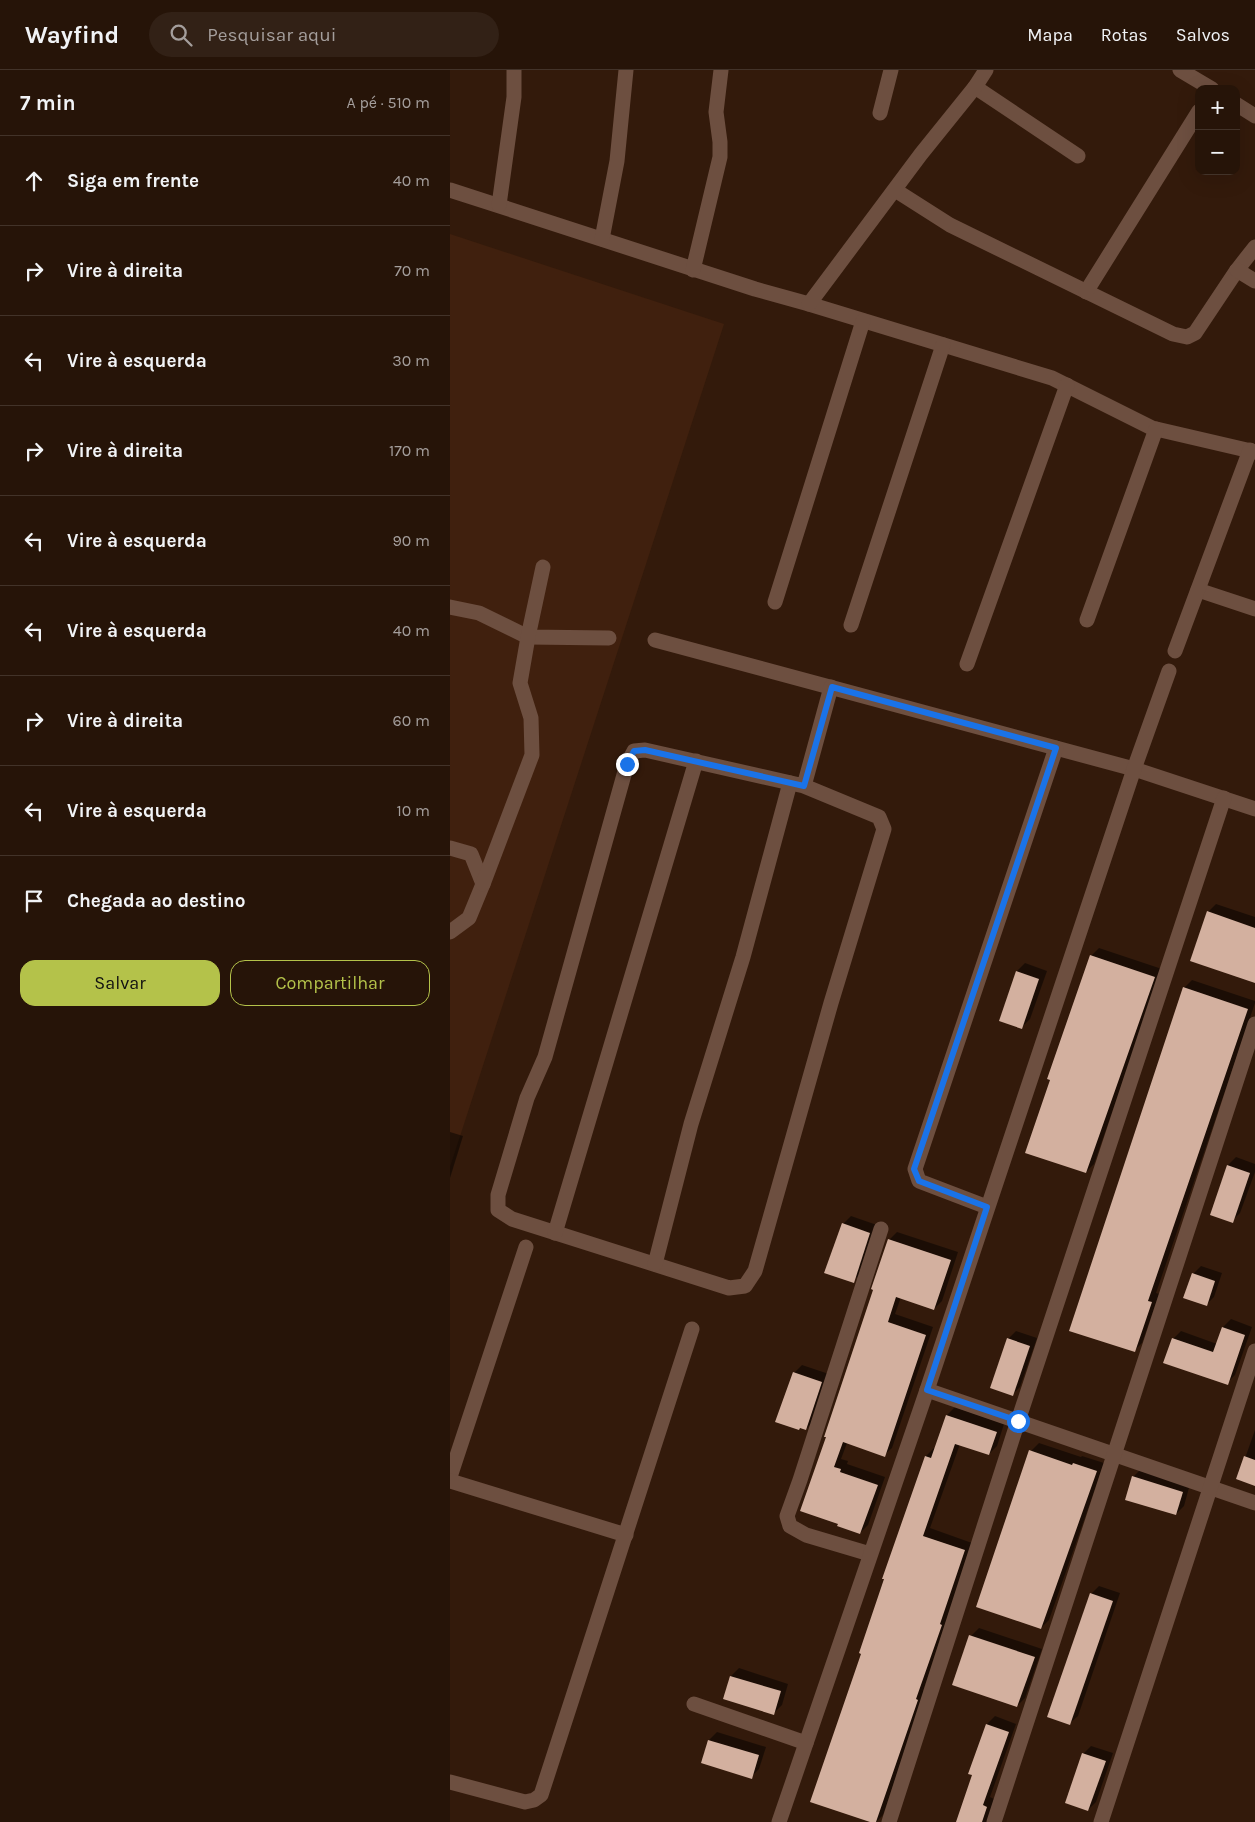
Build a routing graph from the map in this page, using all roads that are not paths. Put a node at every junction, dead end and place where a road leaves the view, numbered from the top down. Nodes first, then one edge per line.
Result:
1 (514, 70) edge
2 (626, 70) edge
3 (720, 70) edge
4 (891, 70) edge
5 (986, 70) edge
6 (1180, 70) edge
7 (1205, 85) edge
8 (975, 88) junction
9 (1240, 107) edge
10 (880, 113) dead end
11 (1255, 116) edge
12 (1195, 117) edge
13 (1078, 156) dead end
14 (450, 190) edge
15 (895, 190) junction
16 (499, 205) junction
17 (602, 239) junction
18 (1255, 246) edge
19 (693, 270) junction
20 (1237, 270) junction
21 (1255, 281) edge
22 (1086, 292) junction
23 (809, 304) junction
24 (863, 321) junction
25 (943, 345) junction
26 (1067, 385) junction
27 (1156, 429) junction
28 (1252, 451) edge
29 (543, 567) dead end
30 (1198, 590) junction
31 (776, 602) dead end
32 (450, 607) edge
33 (1255, 609) edge
34 (1087, 620) dead end
35 (851, 625) dead end
36 (528, 637) junction
37 (609, 638) dead end
38 (655, 640) dead end
39 (1175, 651) dead end
40 (967, 664) dead end
41 (1169, 671) dead end
42 (832, 687) junction
43 (1056, 748) junction
44 (696, 762) junction
45 (1134, 769) junction
46 (797, 784) junction
47 (1224, 798) junction
48 (1255, 809) edge
49 (450, 848) edge
50 (483, 884) junction
51 (450, 932) edge
52 (1255, 1024) edge
53 (987, 1207) junction
54 (881, 1229) dead end
55 (556, 1233) junction
56 (526, 1247) dead end
57 (655, 1264) junction
58 (692, 1329) dead end
59 (1255, 1351) edge
60 (927, 1390) junction
61 (1249, 1392) edge
62 (1018, 1421) junction
63 (1114, 1454) junction
64 (450, 1479) edge
65 (1211, 1488) junction
66 (1255, 1502) edge
67 (626, 1535) junction
68 (870, 1554) junction
69 (694, 1704) dead end
70 (806, 1743) junction
71 (450, 1782) edge
72 (779, 1822) edge
73 (889, 1822) edge
74 (994, 1822) edge
75 (1101, 1822) edge

1 - 16 street
2 - 17 street
3 - 19 street
4 - 10 street
5 - 8 street
6 - 7 street
8 - 13 street
8 - 15 street
9 - 11 street
12 - 22 street
14 - 16 street
15 - 22 street
15 - 23 street
16 - 17 street
17 - 19 street
18 - 20 street
19 - 23 street
20 - 21 street
20 - 22 street
23 - 24 street
24 - 25 street
24 - 31 street
25 - 26 street
25 - 35 street
26 - 27 street
26 - 40 street
27 - 28 street
27 - 34 street
28 - 30 street
29 - 36 street
30 - 33 street
30 - 39 street
32 - 36 street
36 - 37 street
36 - 50 street
38 - 42 street
41 - 45 street
42 - 43 street
42 - 46 street
43 - 45 street
43 - 53 street
44 - 46 street
44 - 55 street
44 - 55 street
45 - 47 street
45 - 53 street
46 - 57 street
46 - 57 street
47 - 48 street
47 - 62 street
49 - 50 street
50 - 51 street
52 - 63 street
53 - 60 street
54 - 68 street
55 - 57 street
56 - 64 street
58 - 67 street
59 - 61 street
60 - 62 street
60 - 68 street
61 - 65 street
62 - 63 street
62 - 73 street
63 - 65 street
63 - 74 street
64 - 67 street
65 - 66 street
65 - 75 street
67 - 71 street
68 - 70 street
69 - 70 street
70 - 72 street

